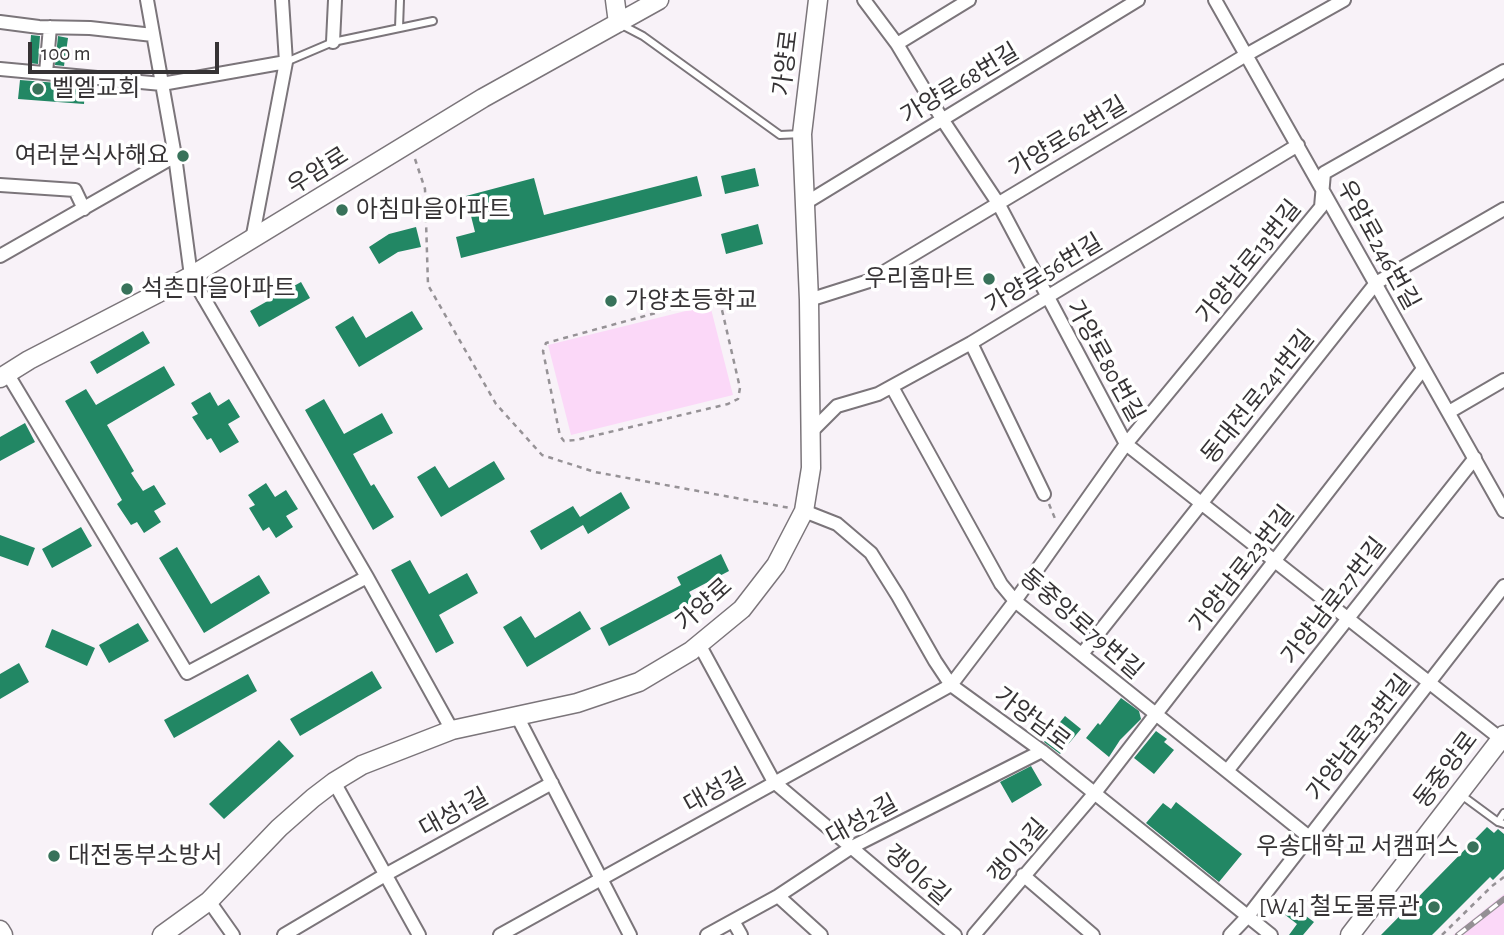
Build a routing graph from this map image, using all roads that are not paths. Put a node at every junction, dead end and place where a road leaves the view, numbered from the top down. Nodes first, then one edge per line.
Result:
1 (147, 0) edge
2 (282, 0) edge
3 (335, 0) edge
4 (400, 0) edge
5 (615, 0) edge
6 (659, 0) edge
7 (818, 0) edge
8 (864, 0) edge
9 (969, 0) edge
10 (1138, 0) edge
11 (1215, 0) edge
12 (1344, 0) edge
13 (0, 22) edge
14 (433, 22) dead end
15 (618, 23) junction
16 (50, 27) junction
17 (399, 29) junction
18 (153, 35) junction
19 (333, 42) junction
20 (897, 44) junction
21 (1246, 55) junction
22 (286, 62) junction
23 (0, 69) edge
24 (1504, 71) edge
25 (46, 73) junction
26 (162, 84) junction
27 (942, 119) junction
28 (802, 134) junction
29 (1298, 145) junction
30 (175, 156) junction
31 (0, 185) edge
32 (1322, 188) junction
33 (998, 203) junction
34 (804, 204) junction
35 (84, 209) junction
36 (1504, 209) edge
37 (252, 241) junction
38 (0, 257) edge
39 (191, 276) junction
40 (1376, 283) junction
41 (1046, 297) junction
42 (809, 300) junction
43 (971, 343) junction
44 (1423, 369) junction
45 (4, 375) edge
46 (1504, 380) edge
47 (892, 387) junction
48 (1449, 412) junction
49 (812, 431) junction
50 (1126, 444) junction
51 (1475, 458) junction
52 (1044, 494) road end
53 (1200, 503) junction
54 (804, 511) junction
55 (1504, 511) edge
56 (1274, 562) junction
57 (367, 577) junction
58 (1504, 586) edge
59 (1015, 601) junction
60 (1347, 620) junction
61 (699, 644) junction
62 (1082, 654) junction
63 (1428, 683) junction
64 (951, 685) junction
65 (1156, 715) junction
66 (517, 716) junction
67 (452, 730) junction
68 (1502, 737) edge
69 (1042, 751) junction
70 (1227, 771) junction
71 (334, 782) junction
72 (774, 782) junction
73 (552, 783) junction
74 (1459, 793) junction
75 (1094, 794) junction
76 (1504, 813) edge
77 (1501, 823) edge
78 (1309, 837) junction
79 (852, 847) junction
80 (385, 875) junction
81 (1023, 876) junction
82 (602, 878) junction
83 (778, 896) junction
84 (209, 901) junction
85 (1248, 916) junction
86 (733, 921) junction
87 (0, 930) edge
88 (3, 935) edge
89 (162, 935) edge
90 (233, 935) edge
91 (284, 935) edge
92 (419, 935) edge
93 (500, 935) edge
94 (631, 935) edge
95 (707, 935) edge
96 (740, 935) edge
97 (821, 935) edge
98 (954, 935) edge
99 (974, 935) edge
100 (1093, 935) edge
101 (1230, 935) edge
102 (1271, 935) edge
103 (1350, 935) edge

1 - 18 street
2 - 22 street
3 - 19 street
4 - 17 lane
5 - 15 street
6 - 15 street, 우암로
7 - 28 street, 가양로
8 - 20 street, 가양로80번길
9 - 20 street
10 - 27 street, 가양로68번길
11 - 21 street, 우암로246번길
12 - 21 street, 가양로62번길
13 - 16 street
14 - 17 lane
15 - 28 lane
15 - 37 street, 우암로
16 - 18 street
16 - 25 street
17 - 19 lane
18 - 26 street
19 - 22 lane
20 - 27 street, 가양로80번길
21 - 29 street, 우암로246번길
21 - 33 street, 가양로62번길
22 - 26 street
22 - 37 street
23 - 25 street
24 - 32 street, 가양남로13번길
25 - 26 street
26 - 30 street
27 - 33 street, 가양로80번길
27 - 34 street, 가양로68번길
28 - 34 street, 가양로
29 - 32 street, 우암로246번길
29 - 41 street, 가양로56번길
30 - 35 street
30 - 39 street
31 - 35 street
32 - 40 street, 우암로246번길
32 - 50 street, 가양남로13번길
33 - 41 street, 가양로80번길
33 - 42 street, 가양로62번길
34 - 42 street, 가양로
35 - 38 street
36 - 40 street, 동대전로241번길
37 - 39 street, 우암로
39 - 45 street, 우암로
39 - 57 street
40 - 44 street, 우암로246번길
40 - 53 street, 동대전로241번길
41 - 43 street, 가양로56번길
41 - 50 street, 가양로80번길
42 - 49 street, 가양로
43 - 47 street, 가양로56번길
43 - 52 street
44 - 48 street, 우암로246번길
44 - 56 street, 가양남로23번길
45 - 57 street
46 - 48 street
47 - 49 street, 가양로56번길
47 - 59 street, 동중앙로79번길
48 - 51 street, 우암로246번길
49 - 54 street, 가양로
50 - 53 street, 가양로80번길
50 - 59 street, 가양남로13번길
51 - 55 street, 우암로246번길
51 - 60 street, 가양남로27번길
53 - 56 street, 가양로80번길
53 - 62 street, 동대전로241번길
54 - 61 street, 가양로
54 - 64 street, 가양남로
56 - 60 street, 가양로80번길
56 - 65 street, 가양남로23번길
57 - 67 street
58 - 63 street, 가양남로33번길
59 - 62 street, 동중앙로79번길
59 - 64 street, 가양남로13번길
60 - 63 street, 가양로80번길
60 - 70 street, 가양남로27번길
61 - 66 street, 가양로
61 - 72 street
62 - 65 street, 동중앙로79번길
63 - 68 street, 가양로80번길
63 - 78 street, 가양남로33번길
64 - 69 street, 가양남로
64 - 72 street, 대성길
65 - 70 street, 동중앙로79번길
65 - 75 street, 가양남로23번길
66 - 67 street, 가양로
66 - 73 street
67 - 71 street, 가양로
68 - 74 street, 동중앙로
69 - 75 street, 가양남로
69 - 79 street, 대성2길
70 - 78 street, 동중앙로79번길
71 - 80 street
71 - 84 street, 가양로
72 - 79 street, 갱이6길
72 - 82 street, 대성길
73 - 80 street, 대성1길
73 - 82 street
74 - 77 lane
74 - 103 street, 동중앙로
75 - 81 street, 갱이3길
75 - 85 street, 가양남로
76 - 77 lane
78 - 85 street, 가양남로33번길
79 - 83 street, 대성2길
79 - 98 street, 갱이6길
80 - 91 street, 대성1길
80 - 92 street
81 - 99 street, 갱이3길
81 - 100 street
82 - 93 street, 대성길
82 - 94 street
83 - 86 street, 대성2길
83 - 97 street
84 - 89 street, 가양로
84 - 90 street
85 - 101 street, 가양남로33번길
85 - 102 street, 가양남로
86 - 95 street, 대성2길
86 - 96 street
87 - 88 street

